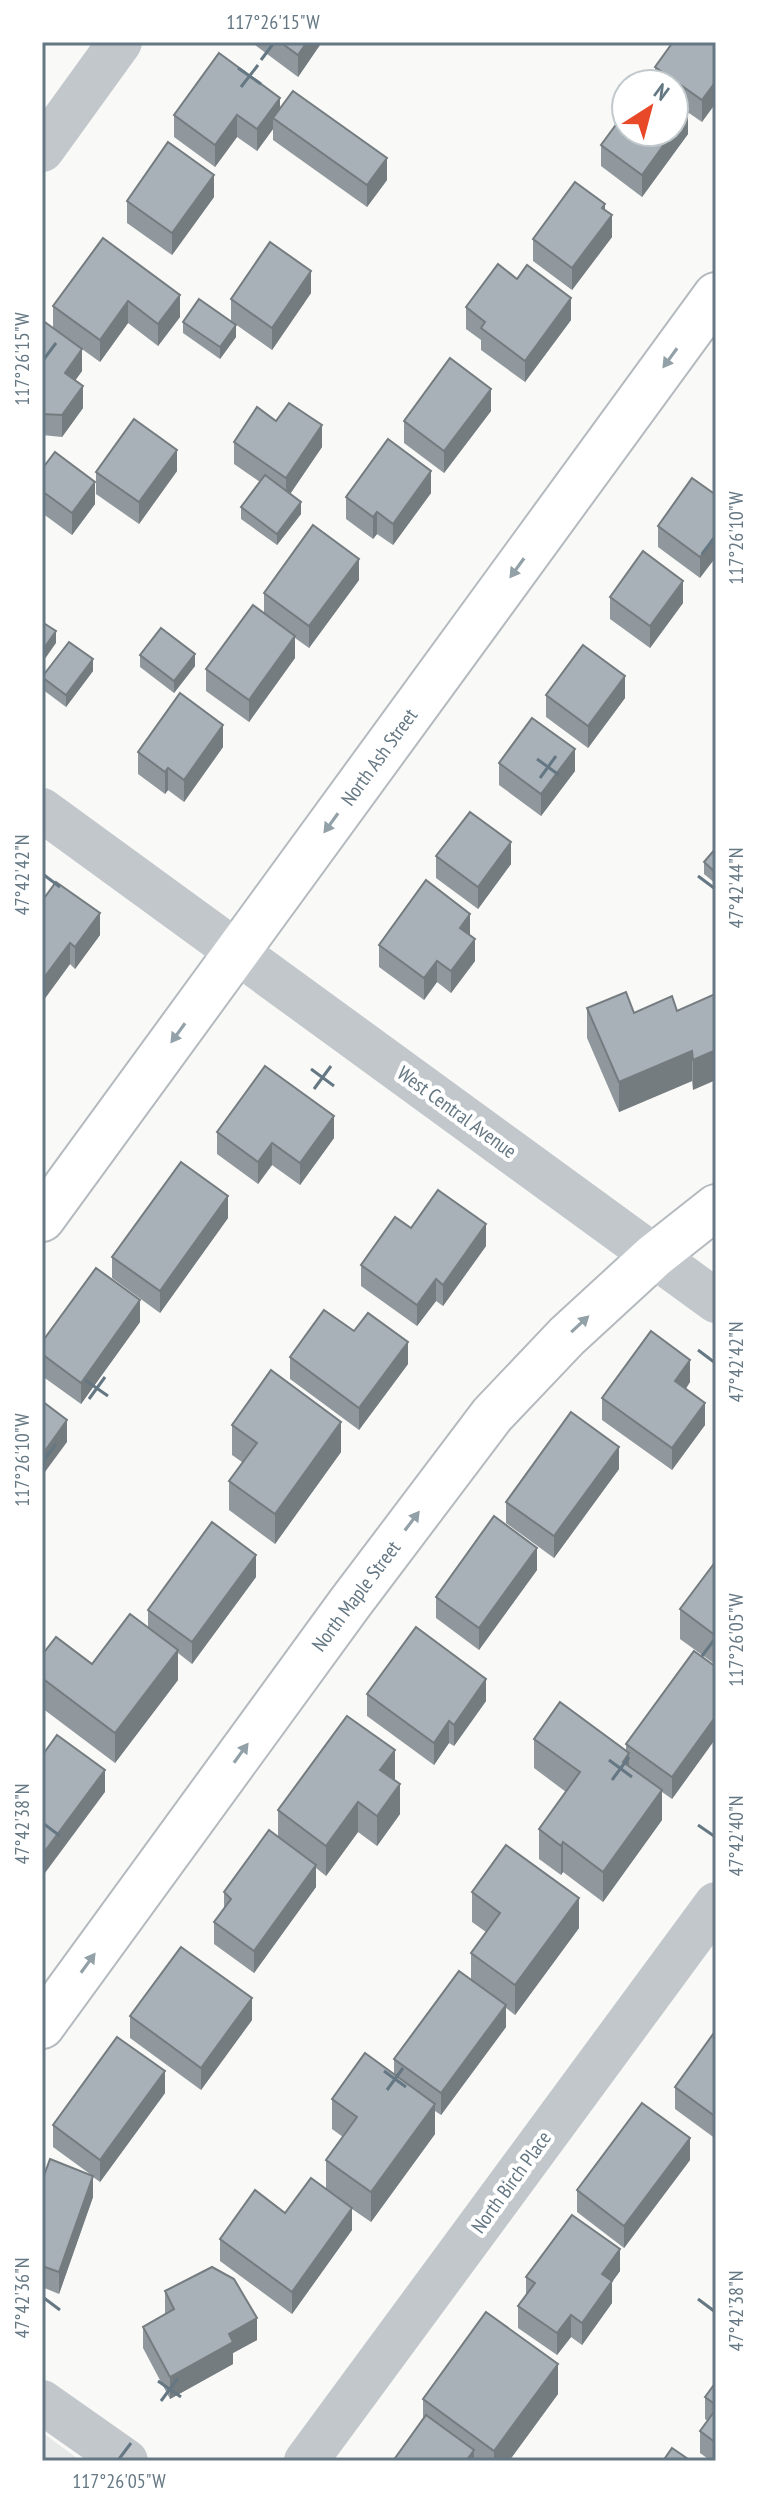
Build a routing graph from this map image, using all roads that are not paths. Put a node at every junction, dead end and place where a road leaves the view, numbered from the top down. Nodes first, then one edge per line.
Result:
1 (120, 42) edge
2 (42, 150) edge
3 (716, 295) edge
4 (42, 810) edge
5 (238, 951) junction
6 (716, 1207) edge
7 (42, 1219) edge
8 (654, 1256) junction
9 (716, 1301) edge
10 (714, 1912) edge
11 (42, 2026) edge
12 (43, 2406) edge
13 (126, 2461) edge
14 (306, 2461) edge

1 - 2 street
3 -> 5 main road, North Ash Street
4 - 5 street, West Central Avenue
5 -> 7 main road, North Ash Street
5 - 8 street, West Central Avenue
6 - 8 main road, North Maple Street
8 - 9 street, West Central Avenue
11 -> 8 main road, North Maple Street
10 - 14 street, North Birch Place
12 - 13 street

